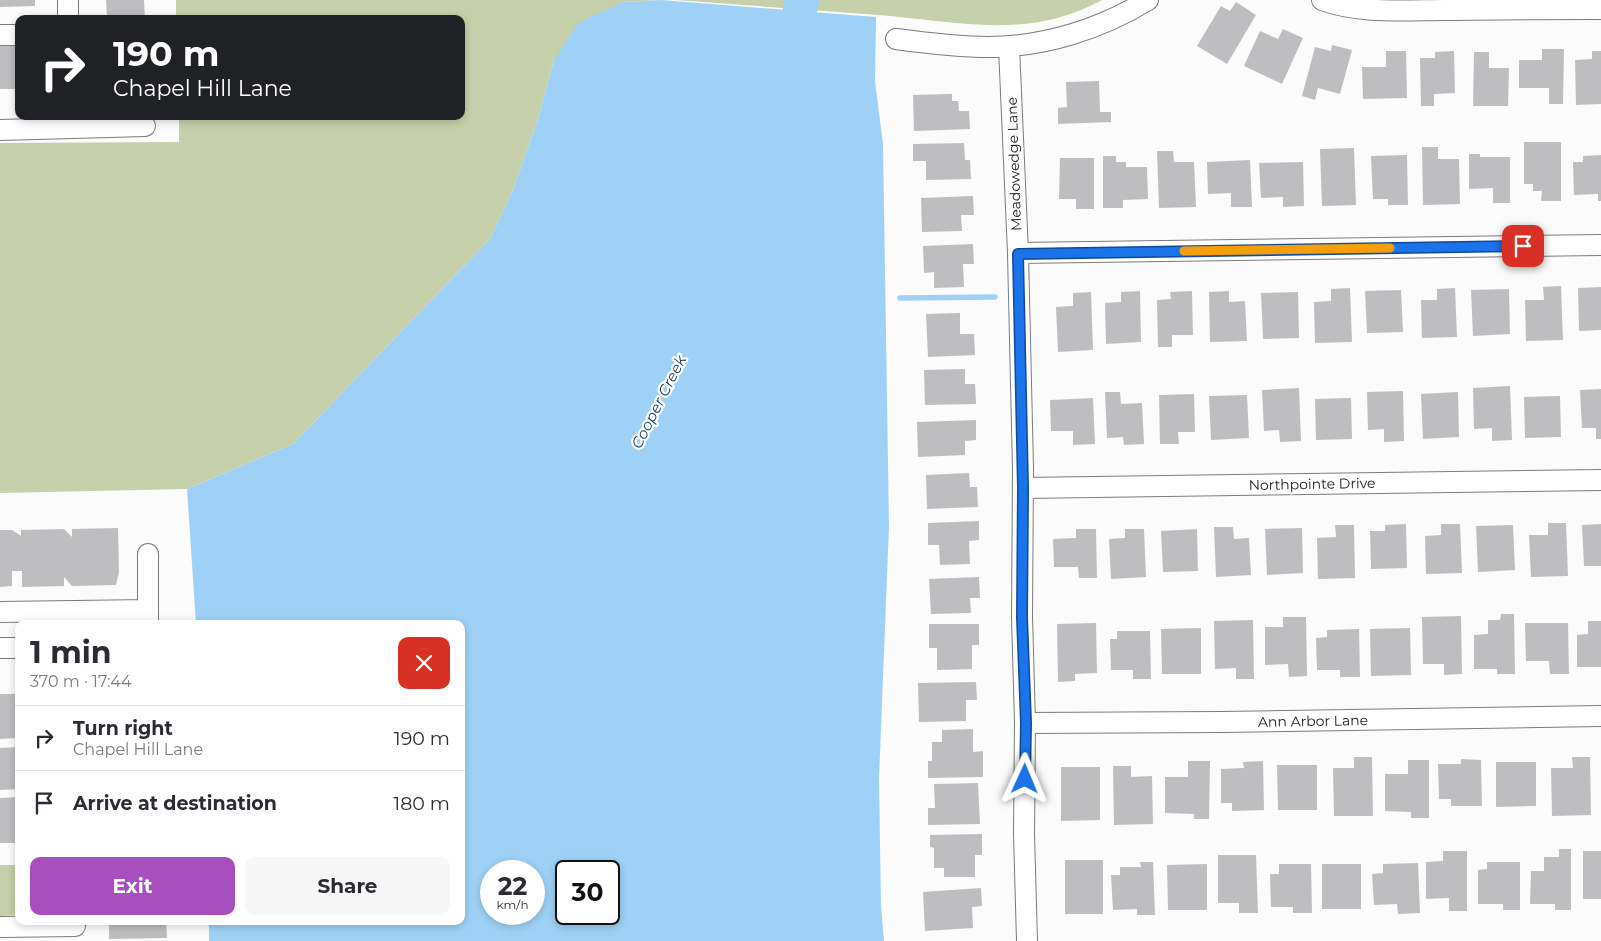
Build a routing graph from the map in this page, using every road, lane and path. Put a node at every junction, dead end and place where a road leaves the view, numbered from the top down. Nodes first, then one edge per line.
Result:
1 (68, 0) edge
2 (1148, 0) edge
3 (1322, 0) edge
4 (1601, 9) edge
5 (68, 15) edge
6 (0, 35) edge
7 (15, 35) edge
8 (896, 39) dead end
9 (1009, 46) junction
10 (68, 122) edge
11 (145, 126) dead end
12 (0, 130) edge
13 (1601, 245) edge
14 (1018, 254) junction
15 (1601, 480) edge
16 (1023, 488) junction
17 (148, 554) dead end
18 (0, 612) edge
19 (148, 617) edge
20 (0, 648) edge
21 (15, 648) edge
22 (1601, 716) edge
23 (1026, 723) junction
24 (0, 927) edge
25 (75, 930) edge
26 (1027, 941) edge

1 - 5 street
2 - 9 street
3 - 4 street
6 - 7 street
8 - 9 street
9 - 14 street, Meadowedge Lane
10 - 11 street
10 - 12 street
13 - 14 street
14 - 16 street, Meadowedge Lane
15 - 16 street, Northpointe Drive
16 - 23 street, Meadowedge Lane
17 - 19 street
18 - 19 street
20 - 21 street
22 - 23 street, Ann Arbor Lane
23 - 26 street, Meadowedge Lane
24 - 25 street

